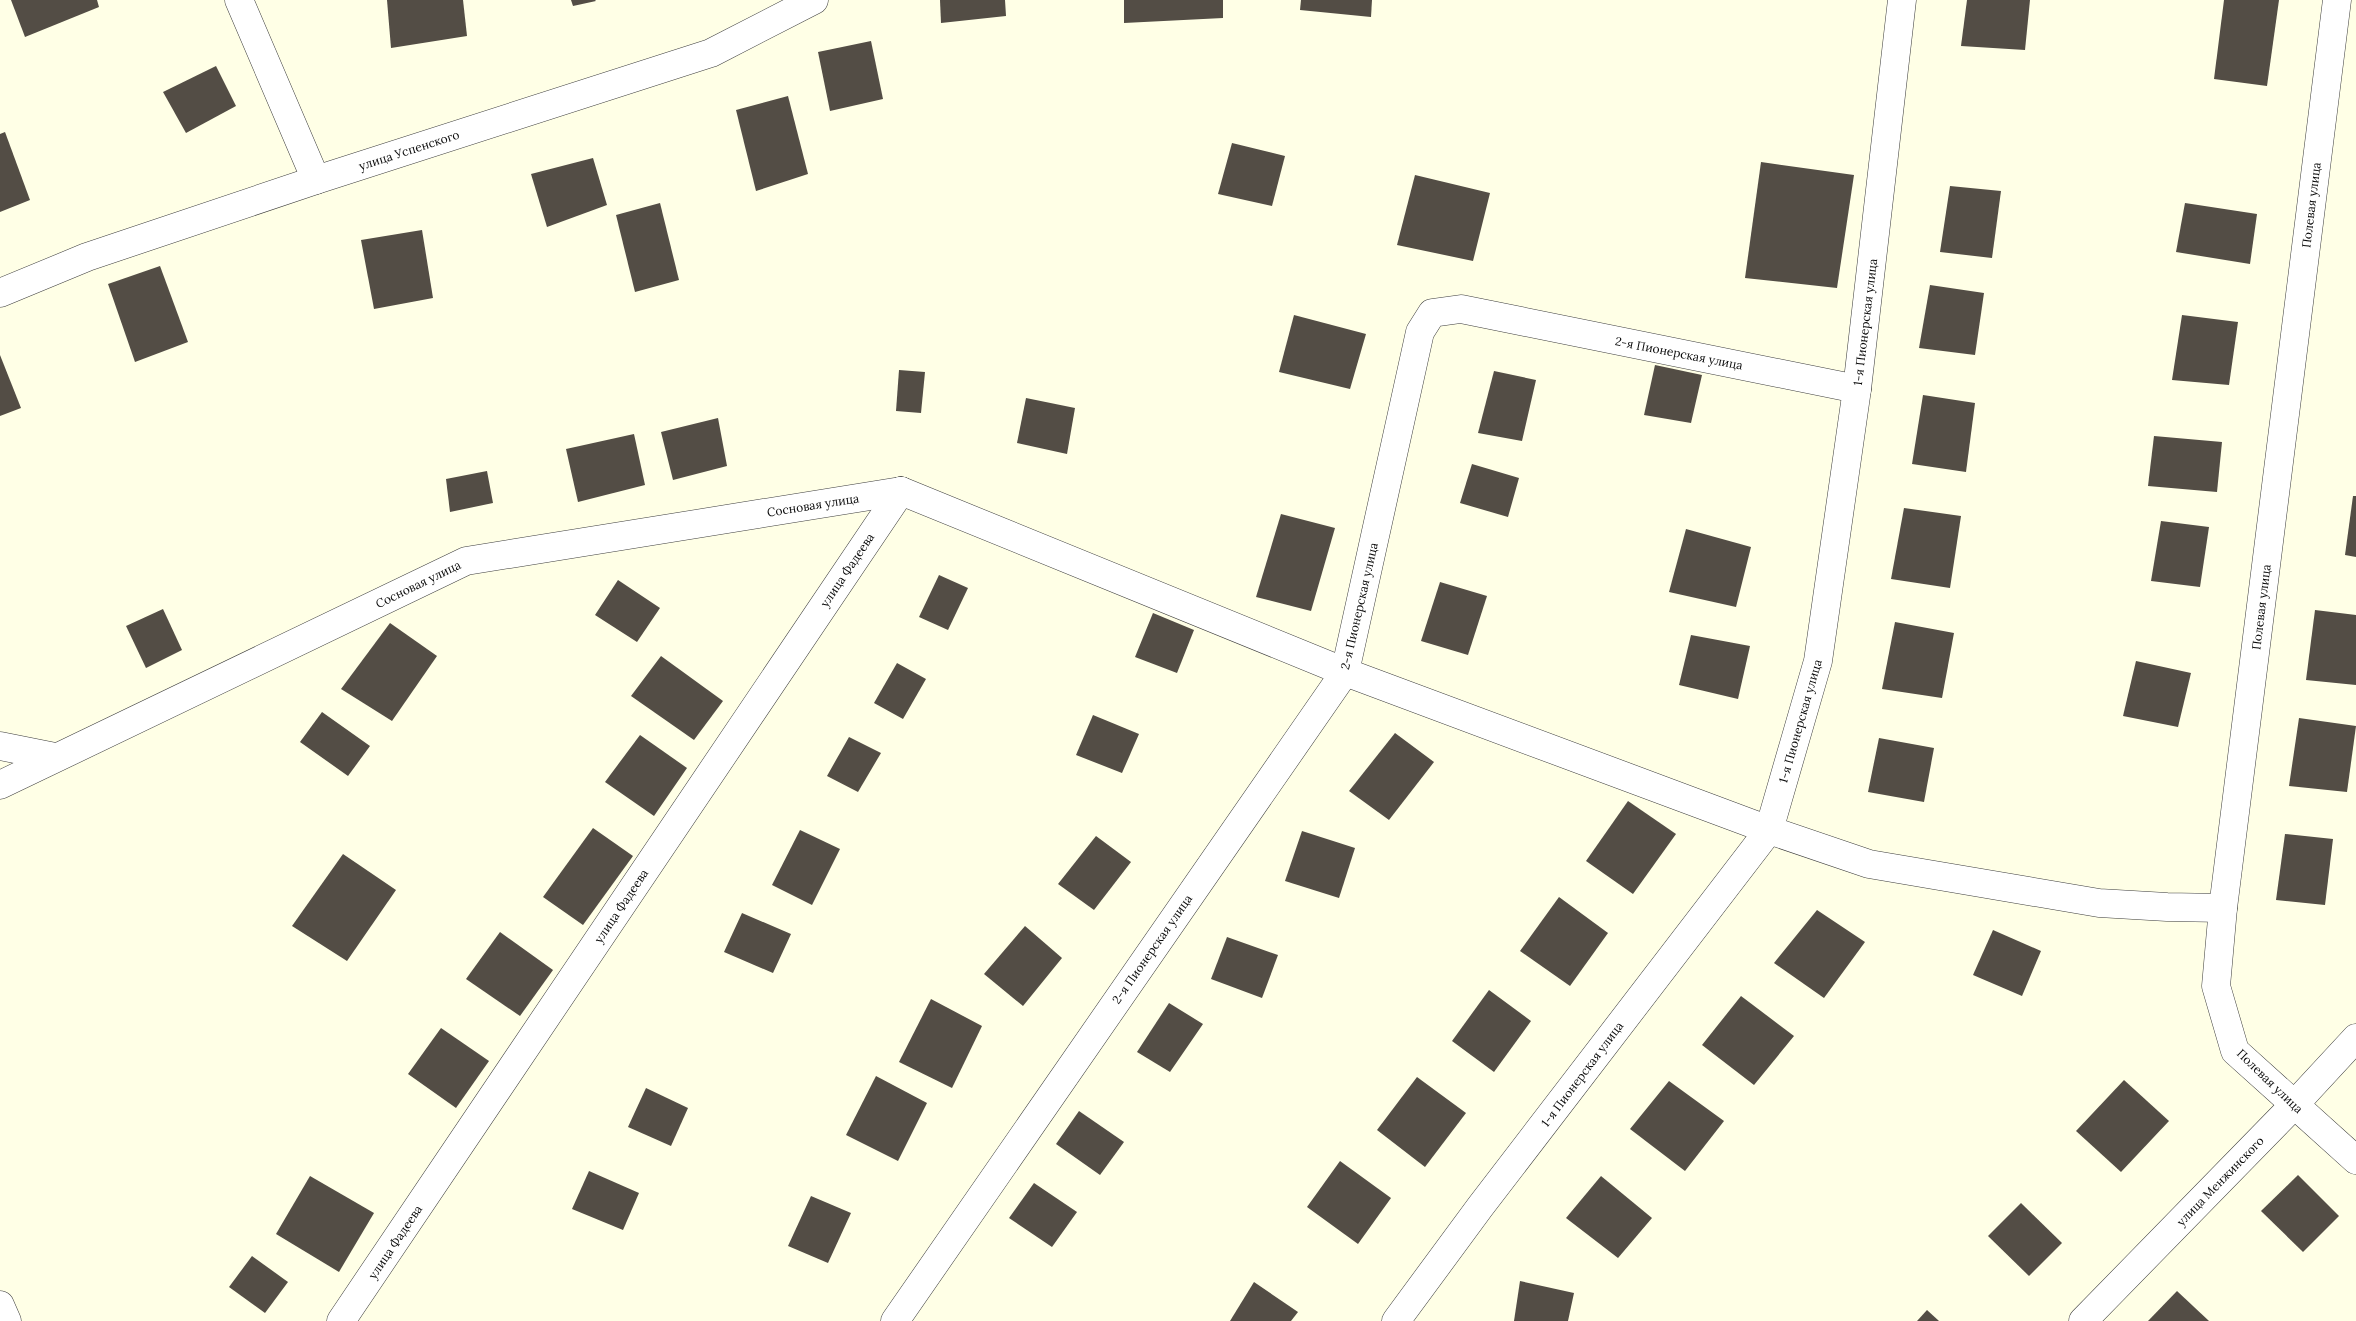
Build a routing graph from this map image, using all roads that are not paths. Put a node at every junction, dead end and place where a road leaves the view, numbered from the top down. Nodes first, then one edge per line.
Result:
1 (239, 0) edge
2 (814, 0) edge
3 (1902, 0) edge
4 (2337, 0) edge
5 (316, 180) junction
6 (0, 293) edge
7 (1857, 389) junction
8 (900, 490) junction
9 (1345, 672) junction
10 (0, 746) edge
11 (55, 757) junction
12 (0, 785) edge
13 (1769, 830) junction
14 (2223, 908) junction
15 (2356, 1038) edge
16 (2294, 1105) junction
17 (2356, 1160) edge
18 (0, 1305) edge
19 (7, 1321) edge
20 (341, 1321) edge
21 (895, 1321) edge
22 (1396, 1321) edge
23 (2082, 1321) edge

1 - 5 street
2 - 5 street, улица Успенского
3 - 7 street, 1-я Пионерская улица
4 - 14 street, Полевая улица
5 - 6 street, улица Успенского
7 - 9 street, 2-я Пионерская улица
7 - 13 street, 1-я Пионерская улица
8 - 9 street
8 - 11 street, Сосновая улица
8 - 20 street, улица Фадеева
9 - 13 street
9 - 21 street, 2-я Пионерская улица
10 - 11 street
11 - 12 street, Сосновая улица
13 - 14 street
13 - 22 street, 1-я Пионерская улица
14 - 16 street, Полевая улица
15 - 16 street, улица Менжинского
16 - 17 street, Полевая улица
16 - 23 street, улица Менжинского
18 - 19 street

